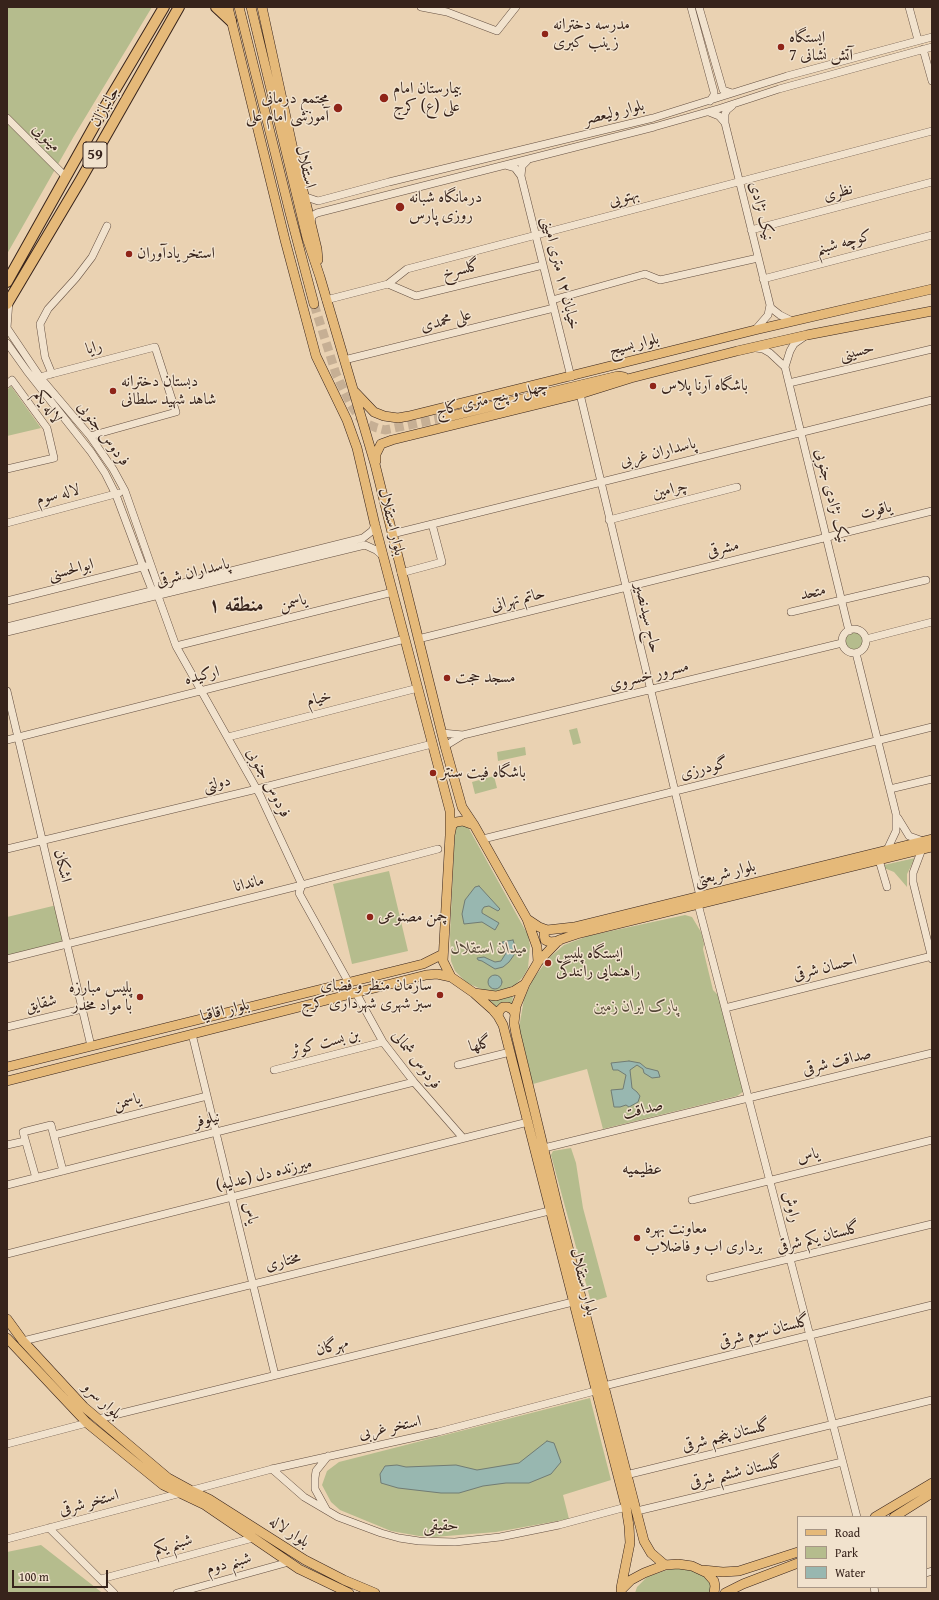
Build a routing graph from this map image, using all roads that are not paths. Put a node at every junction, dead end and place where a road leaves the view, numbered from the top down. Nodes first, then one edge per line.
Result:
1 (164, 7) edge
2 (179, 7) edge
3 (216, 7) edge
4 (228, 7) edge
5 (251, 7) edge
6 (262, 7) edge
7 (421, 7) edge
8 (516, 7) edge
9 (691, 7) edge
10 (699, 7) edge
11 (909, 7) edge
12 (239, 10) edge
13 (231, 21) junction
14 (932, 36) edge
15 (918, 40) junction
16 (932, 47) edge
17 (923, 50) junction
18 (711, 51) junction
19 (703, 54) junction
20 (822, 66) junction
21 (806, 71) junction
22 (824, 76) junction
23 (809, 81) junction
24 (932, 81) edge
25 (722, 90) junction
26 (714, 92) junction
27 (732, 93) junction
28 (710, 101) junction
29 (734, 104) junction
30 (708, 112) junction
31 (7, 118) edge
32 (653, 118) junction
33 (638, 122) junction
34 (725, 123) junction
35 (654, 127) junction
36 (639, 131) junction
37 (932, 131) edge
38 (530, 160) junction
39 (504, 166) junction
40 (521, 176) junction
41 (66, 177) junction
42 (400, 179) junction
43 (740, 182) junction
44 (932, 182) edge
45 (376, 185) junction
46 (303, 192) junction
47 (402, 192) junction
48 (380, 197) junction
49 (274, 198) junction
50 (325, 199) junction
51 (327, 210) junction
52 (290, 215) junction
53 (311, 223) junction
54 (107, 226) dead end
55 (751, 230) junction
56 (932, 234) edge
57 (536, 236) junction
58 (285, 243) junction
59 (758, 258) junction
60 (543, 265) junction
61 (320, 277) junction
62 (763, 279) junction
63 (7, 282) edge
64 (388, 284) junction
65 (932, 289) edge
66 (326, 300) junction
67 (552, 300) junction
68 (8, 302) edge
69 (314, 304) tunnel mouth
70 (770, 305) junction
71 (554, 308) junction
72 (932, 312) edge
73 (792, 321) junction
74 (755, 330) junction
75 (807, 335) junction
76 (7, 343) edge
77 (752, 348) junction
78 (932, 349) edge
79 (344, 360) junction
80 (785, 367) junction
81 (52, 374) junction
82 (40, 377) junction
83 (571, 377) junction
84 (631, 378) junction
85 (789, 383) junction
86 (7, 384) edge
87 (353, 390) junction
88 (580, 394) junction
89 (932, 400) edge
90 (437, 410) junction
91 (444, 422) junction
92 (801, 432) junction
93 (90, 436) junction
94 (375, 464) junction
95 (7, 469) edge
96 (600, 482) junction
97 (737, 487) dead end
98 (125, 491) junction
99 (116, 495) junction
100 (932, 511) edge
101 (609, 520) junction
102 (7, 523) edge
103 (432, 524) junction
104 (374, 525) junction
105 (392, 534) junction
106 (827, 538) junction
107 (364, 542) junction
108 (384, 556) junction
109 (150, 565) junction
110 (142, 567) junction
111 (401, 573) junction
112 (926, 580) dead end
113 (626, 587) junction
114 (156, 589) junction
115 (393, 592) junction
116 (158, 596) junction
117 (842, 600) junction
118 (7, 601) edge
119 (791, 612) dead end
120 (932, 622) edge
121 (7, 627) edge
122 (849, 631) junction
123 (7, 632) edge
124 (405, 639) junction
125 (418, 639) junction
126 (866, 639) junction
127 (842, 643) junction
128 (176, 646) junction
129 (856, 653) junction
130 (418, 688) junction
131 (650, 690) junction
132 (7, 691) edge
133 (202, 691) junction
134 (932, 727) edge
135 (442, 733) junction
136 (463, 735) junction
137 (18, 737) junction
138 (228, 737) junction
139 (7, 740) edge
140 (878, 740) junction
141 (432, 744) junction
142 (445, 746) junction
143 (932, 779) edge
144 (257, 789) junction
145 (890, 789) junction
146 (675, 791) junction
147 (896, 814) junction
148 (474, 825) junction
149 (450, 835) junction
150 (483, 839) junction
151 (42, 840) junction
152 (926, 843) edge
153 (932, 847) edge
154 (438, 848) dead end
155 (7, 849) edge
156 (887, 850) junction
157 (879, 860) junction
158 (302, 885) junction
159 (887, 887) dead end
160 (699, 900) junction
161 (527, 919) junction
162 (547, 930) junction
163 (559, 940) junction
164 (67, 945) junction
165 (443, 954) junction
166 (932, 957) edge
167 (7, 960) edge
168 (538, 962) junction
169 (451, 977) junction
170 (349, 983) junction
171 (525, 984) junction
172 (356, 993) junction
173 (474, 993) junction
174 (725, 1008) junction
175 (82, 1009) junction
176 (515, 1014) junction
177 (498, 1016) junction
178 (7, 1027) edge
179 (192, 1034) junction
180 (382, 1042) junction
181 (91, 1046) junction
182 (510, 1052) junction
183 (932, 1053) edge
184 (458, 1065) dead end
185 (7, 1067) edge
186 (274, 1070) dead end
187 (7, 1081) edge
188 (414, 1082) junction
189 (207, 1096) junction
190 (748, 1098) junction
191 (528, 1122) junction
192 (216, 1132) junction
193 (54, 1135) junction
194 (464, 1138) junction
195 (932, 1140) edge
196 (25, 1141) junction
197 (7, 1145) edge
198 (544, 1148) junction
199 (63, 1171) junction
200 (36, 1178) junction
201 (769, 1180) junction
202 (7, 1185) edge
203 (232, 1197) junction
204 (692, 1200) dead end
205 (549, 1211) junction
206 (932, 1224) edge
207 (7, 1254) edge
208 (790, 1259) junction
209 (710, 1278) dead end
210 (253, 1284) junction
211 (582, 1299) junction
212 (572, 1302) junction
213 (932, 1305) edge
214 (7, 1319) edge
215 (809, 1335) junction
216 (23, 1341) junction
217 (9, 1342) edge
218 (275, 1376) junction
219 (604, 1386) junction
220 (595, 1391) junction
221 (932, 1400) edge
222 (98, 1419) junction
223 (87, 1423) junction
224 (832, 1425) junction
225 (7, 1444) edge
226 (328, 1456) junction
227 (842, 1462) junction
228 (272, 1469) junction
229 (626, 1475) junction
230 (932, 1483) edge
231 (190, 1490) junction
232 (179, 1493) junction
233 (932, 1493) edge
234 (626, 1507) junction
235 (328, 1510) junction
236 (637, 1511) junction
237 (856, 1516) edge
238 (877, 1516) edge
239 (896, 1516) edge
240 (48, 1528) junction
241 (253, 1538) junction
242 (7, 1539) edge
243 (797, 1552) edge
244 (305, 1560) junction
245 (289, 1562) junction
246 (797, 1563) edge
247 (665, 1565) junction
248 (299, 1569) junction
249 (703, 1570) junction
250 (101, 1579) junction
251 (620, 1592) edge
252 (114, 1593) edge
253 (177, 1593) edge
254 (350, 1593) edge
255 (375, 1593) edge
256 (714, 1593) edge
257 (725, 1593) edge

1 - 41 highway, جانبازان / 59
2 - 68 highway, جانبازان / 59
3 - 13 highway
4 - 13 main road, بلوار استقلال
5 - 61 main road, استقلال
6 - 46 main road
7 - 8 street
9 - 19 street
10 - 18 street
11 - 15 street
12 - 52 main road, استقلال
13 - 49 main road, بلوار استقلال
14 - 15 street, بلوار ولیعصر
15 - 20 street, بلوار ولیعصر
16 - 17 street, بلوار ولیعصر
17 - 22 street, بلوار ولیعصر
17 - 24 street
18 - 19 street
18 - 25 street
19 - 26 street
20 - 21 street, بلوار ولیعصر
20 - 22 street
21 - 23 street
21 - 27 street, بلوار ولیعصر
22 - 23 street, بلوار ولیعصر
23 - 29 street, بلوار ولیعصر
25 - 26 street
25 - 27 street
26 - 28 street
27 - 28 street, بلوار ولیعصر
28 - 32 street, بلوار ولیعصر
29 - 30 street, بلوار ولیعصر
29 - 34 street
30 - 34 street
30 - 35 street, بلوار ولیعصر
31 - 41 street, مینویی
32 - 33 street, بلوار ولیعصر
32 - 35 street
33 - 36 street
33 - 42 street, بلوار ولیعصر
34 - 43 street, نیک نژادی
35 - 36 street, بلوار ولیعصر
36 - 38 street, بلوار ولیعصر
37 - 43 street, بهتویی
38 - 39 street, بلوار ولیعصر
38 - 40 street
39 - 40 street
39 - 47 street, بلوار ولیعصر
40 - 57 street, خیابان ۱۲ متری امینی
41 - 63 highway, جانبازان / 59
42 - 45 street, بلوار ولیعصر
42 - 47 street
43 - 55 street, نیک نژادی
43 - 57 street, بهتویی
44 - 55 street, نظری
45 - 48 street
45 - 50 street, بلوار ولیعصر
46 - 50 street, بلوار ولیعصر
46 - 53 main road
47 - 48 street, بلوار ولیعصر
48 - 51 street, بلوار ولیعصر
49 - 52 main road
49 - 58 main road, بلوار استقلال
50 - 51 street
51 - 53 street, بلوار ولیعصر
52 - 58 main road
52 - 69 main road, استقلال
53 - 61 main road
54 - 81 street
55 - 59 street, نیک نژادی
56 - 62 street, کوچه شبنم
57 - 60 street, خیابان ۱۲ متری امینی
57 - 64 street, بهتویی
58 - 104 main road, بلوار استقلال
59 - 62 street, نیک نژادی
59 - 67 street
60 - 64 street, گلسرخ
60 - 67 street, خیابان ۱۲ متری امینی
61 - 66 main road, بلوار استقلال
62 - 70 street, نیک نژادی
64 - 66 street, بهتویی
65 - 73 main road, بلوار بسیج
66 - 79 main road, بلوار استقلال
67 - 71 street, خیابان ۱۲ متری امینی
68 - 82 street, فردوس جنوبی
70 - 73 street
70 - 74 street
71 - 79 street, علی محمدی
71 - 83 street, خیابان ۱۲ متری امینی
72 - 75 main road, بلوار بسیج
73 - 74 main road, بلوار بسیج
74 - 83 main road, بلوار بسیج
75 - 77 main road, بلوار بسیج
75 - 80 street
76 - 99 street, فردوس جنوبی
77 - 80 street
77 - 84 main road, بلوار بسیج
78 - 85 street, حسینی
79 - 87 main road, بلوار استقلال
80 - 85 street, نیک نژادی جنوبی
81 - 82 street, رایا
81 - 93 street, رایا
82 - 93 street, فردوس جنوبی
83 - 90 main road, بلوار بسیج
84 - 88 main road, چهل و پنج متری کاج
84 - 91 main road
85 - 92 street, نیک نژادی جنوبی
86 - 95 street, لاله یکم
87 - 90 main road, بلوار بسیج
87 - 94 main road, بلوار استقلال
88 - 91 main road, چهل و پنج متری کاج
88 - 96 street, حاج سیدنصیر
89 - 92 street, پاسداران غربی
90 - 91 main road
91 - 94 main road, چهل و پنج متری کاج
92 - 96 street, پاسداران غربی
92 - 106 street, نیک نژادی جنوبی
93 - 98 street, فردوس جنوبی
94 - 105 main road, بلوار استقلال
96 - 101 street, حاج سیدنصیر
96 - 103 street, پاسداران غربی
97 - 101 street, چرامین
98 - 99 street, لاله سوم
98 - 109 street, فردوس جنوبی
99 - 102 street, لاله سوم
99 - 110 street, فردوس جنوبی
100 - 106 street, یاقوت
101 - 113 street, حاج سیدنصیر
103 - 105 street, پاسداران غربی
103 - 111 street
104 - 107 street
104 - 108 main road, بلوار استقلال
105 - 111 main road, بلوار استقلال
106 - 113 street, مشرقی
106 - 117 street, نیک نژادی جنوبی
107 - 108 street
107 - 114 street, پاسداران شرقی
107 - 116 street, پاسداران شرقی
108 - 115 main road, بلوار استقلال
109 - 110 street, ابوالحسنی
109 - 114 street, فردوس جنوبی
110 - 114 street, فردوس جنوبی
110 - 118 street, ابوالحسنی
111 - 125 main road, بلوار استقلال
112 - 117 street, متحد
113 - 125 street, حاتم تهرانی
113 - 131 street, حاج سیدنصیر
114 - 116 street, فردوس جنوبی
114 - 121 street, پاسداران شرقی
115 - 124 main road, بلوار استقلال
115 - 128 street, یاسمن
116 - 123 street, پاسداران شرقی
116 - 128 street, فردوس جنوبی
117 - 119 street, متحد
117 - 122 street, نیک نژادی جنوبی
120 - 126 street
122 - 126 street
122 - 127 street
124 - 130 main road, بلوار استقلال
124 - 133 street, ارکیده
125 - 135 main road, بلوار استقلال
126 - 129 street
127 - 129 street
127 - 131 street, مسرور خسروی
128 - 133 street, فردوس جنوبی
129 - 140 street
130 - 138 street, خیام
130 - 141 main road, بلوار استقلال
131 - 136 street, مسرور خسروی
131 - 146 street, حاج سیدنصیر
132 - 137 street, اشکان
133 - 137 street, ارکیده
133 - 138 street, فردوس جنوبی
134 - 140 street, گودرزی
135 - 136 street
135 - 142 main road, بلوار استقلال
136 - 142 street
137 - 139 street, ارکیده
137 - 151 street, اشکان
138 - 144 street, فردوس جنوبی
140 - 145 street
140 - 146 street, گودرزی
141 - 144 street, دولتی
141 - 149 main road, بلوار استقلال
142 - 148 main road, بلوار استقلال
143 - 145 street
144 - 151 street, دولتی
144 - 158 street, فردوس جنوبی
145 - 147 street
146 - 150 street, گودرزی
146 - 160 street, حاج سیدنصیر
147 - 152 street
147 - 156 street
148 - 149 main road
148 - 150 main road
149 - 165 main road
150 - 161 main road
151 - 155 street, دولتی
151 - 164 street, اشکان
152 - 153 main road, بلوار شریعتی
152 - 156 main road, بلوار شریعتی
152 - 157 main road, بلوار شریعتی
152 - 166 street
154 - 158 street, ماندانا
156 - 160 main road, بلوار شریعتی
157 - 159 street
157 - 160 main road, بلوار شریعتی
158 - 164 street, ماندانا
158 - 170 street, فردوس جنوبی
160 - 162 main road, بلوار شریعتی
160 - 163 main road, بلوار شریعتی
160 - 174 street, راوش
161 - 162 main road
161 - 168 main road
162 - 163 main road
163 - 168 main road, بلوار شریعتی
164 - 167 street, ماندانا
164 - 175 street, اشکان
165 - 169 main road
165 - 170 main road, بلوار اقاقیا
166 - 174 street, احسان شرقی
168 - 171 main road
169 - 172 main road, بلوار اقاقیا
169 - 173 main road
170 - 181 main road, بلوار اقاقیا
171 - 173 main road
171 - 176 main road, بلوار استقلال
172 - 179 main road, بلوار اقاقیا
172 - 180 street, فردوس شمالی
173 - 177 main road, بلوار استقلال
174 - 190 street, راوش
175 - 178 street, شقایق
175 - 181 street, اشکان
176 - 177 main road
176 - 198 main road, بلوار استقلال
177 - 182 main road, بلوار استقلال
179 - 187 main road, بلوار اقاقیا
179 - 189 street, یاس
180 - 186 street, بن بست کوثر
180 - 188 street, فردوس شمالی
181 - 185 main road, بلوار اقاقیا
182 - 184 street, گلها
182 - 191 main road, بلوار استقلال
183 - 190 street, صداقت شرقی
188 - 192 street, نیلوفر
188 - 194 street, فردوس شمالی
189 - 192 street, یاس
189 - 193 street, یاسمن
190 - 198 street, صداقت
190 - 201 street, راوش
191 - 194 street, میرزنده دل (عدلیه)
191 - 205 main road, بلوار استقلال
192 - 199 street, نیلوفر
192 - 203 street, یاس
193 - 196 street
193 - 199 street
194 - 203 street, میرزنده دل (عدلیه)
195 - 201 street, یاس
196 - 197 street
196 - 200 street
198 - 211 main road, بلوار استقلال
199 - 200 street, نیلوفر
200 - 202 street, نیلوفر
201 - 204 street, یاس
201 - 208 street, راوش
203 - 207 street, میرزنده دل (عدلیه)
203 - 210 street, یاس
205 - 210 street, مختاری
205 - 212 main road, بلوار استقلال
206 - 208 street, گلستان یکم شرقی
208 - 209 street, گلستان یکم شرقی
208 - 215 street, راوش
210 - 216 street, مختاری
210 - 218 street, یاس
211 - 212 street, مهرگان
211 - 219 main road, بلوار استقلال
212 - 218 street, مهرگان
212 - 220 main road, بلوار استقلال
213 - 215 street, گلستان سوم شرقی
214 - 216 main road, بلوار سرو
215 - 219 street, گلستان سوم شرقی
215 - 224 street, راوش
216 - 222 main road, بلوار سرو
217 - 223 main road, بلوار سرو
218 - 222 street, مهرگان
219 - 229 main road, بلوار استقلال
220 - 226 street, استخر غربی
220 - 234 main road, بلوار استقلال
221 - 224 street, گلستان پنجم شرقی
222 - 231 main road, بلوار سرو
223 - 225 street
223 - 232 main road, بلوار سرو
224 - 227 street, راوش
224 - 229 street, گلستان پنجم شرقی
226 - 228 street, استخر غربی
226 - 235 street
227 - 236 street, گلستان ششم شرقی
227 - 237 street, راوش
228 - 231 street, استخر غربی
228 - 235 street, حقیقی
229 - 236 main road, بلوار استقلال
230 - 238 main road
231 - 232 street, استخر شرقی
231 - 244 main road, بلوار لاله
232 - 240 street, استخر شرقی
232 - 241 main road, بلوار لاله
233 - 239 main road
234 - 235 street, حقیقی
234 - 251 main road, بلوار استقلال
236 - 247 main road, بلوار استقلال
240 - 242 street, استخر شرقی
240 - 250 street
241 - 245 main road, بلوار لاله
241 - 250 street, شبنم یکم
243 - 249 main road
244 - 248 main road
244 - 255 main road, بلوار لاله
245 - 248 main road, بلوار لاله
245 - 253 street, شبنم دوم
246 - 257 main road
247 - 249 main road
247 - 251 main road
248 - 254 main road, بلوار لاله
249 - 256 main road
250 - 252 street

